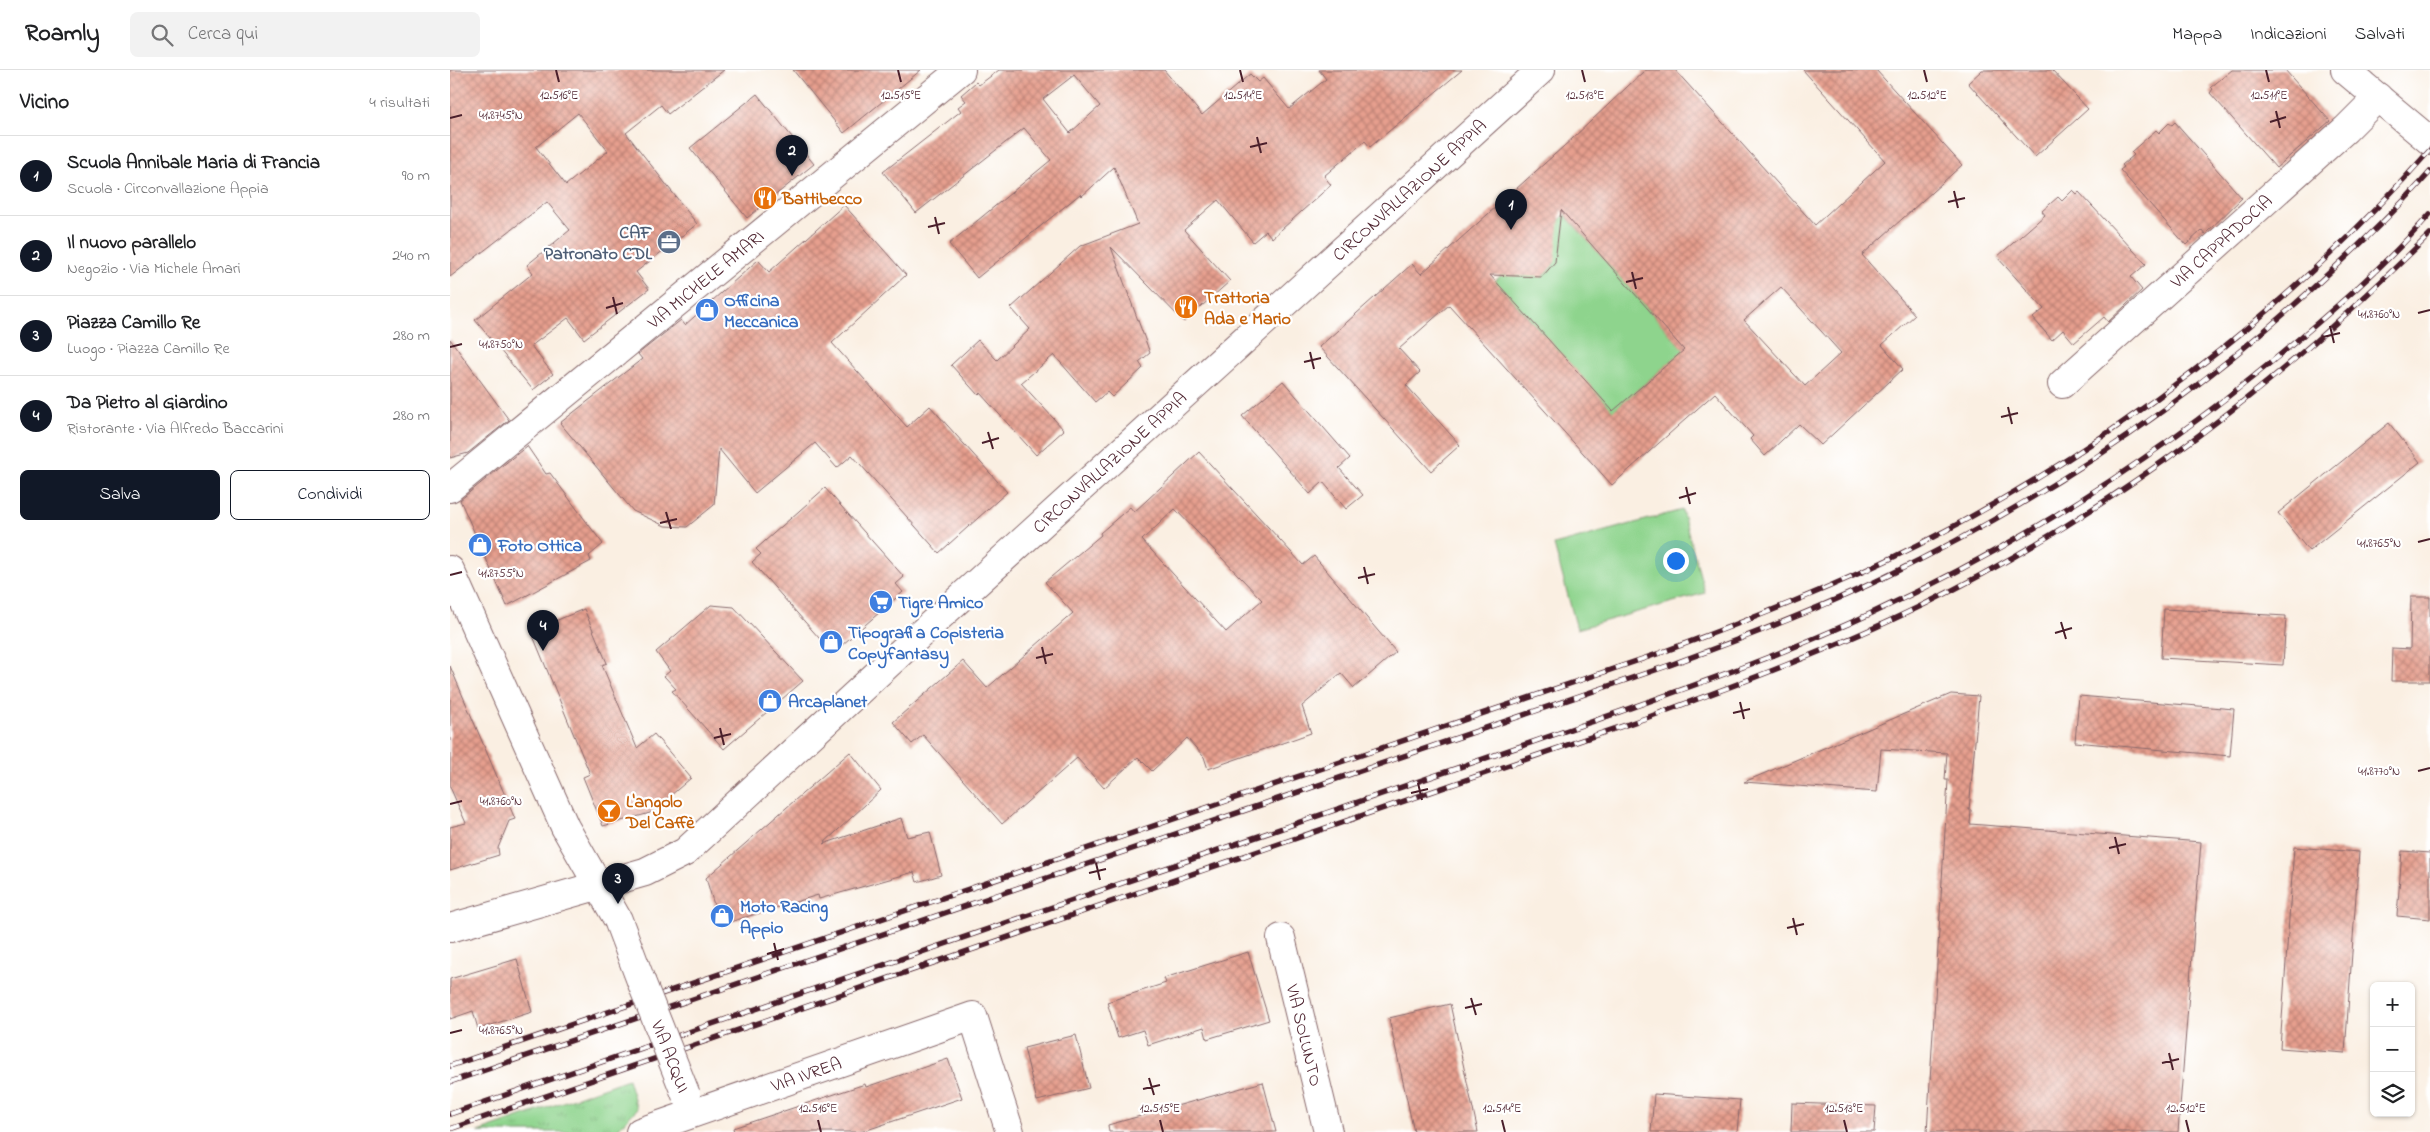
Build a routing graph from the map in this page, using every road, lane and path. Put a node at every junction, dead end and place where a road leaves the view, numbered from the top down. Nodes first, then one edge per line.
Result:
1 (960, 70) edge
2 (2345, 70) edge
3 (1538, 71) edge
4 (2378, 97) junction
5 (2422, 134) edge
6 (2062, 384) dead end
7 (450, 488) edge
8 (450, 570) edge
9 (598, 886) junction
10 (450, 928) edge
11 (1281, 938) dead end
12 (693, 1113) edge
13 (640, 1132) edge
14 (1010, 1132) edge
15 (1328, 1132) edge

1 - 7 street, VIA MICHELE AMARI
2 - 4 street
3 - 9 street, CIRCONVALLAZIONE APPIA
4 - 5 street
4 - 6 street, VIA CAPPADOCIA
8 - 9 street, VIA ACQUI
9 - 10 street, CIRCONVALLAZIONE APPIA
9 - 12 street, VIA ACQUI, bridge
11 - 15 street, VIA SOLUNTO
12 - 13 street, VIA IVREA
12 - 14 street, VIA IVREA

